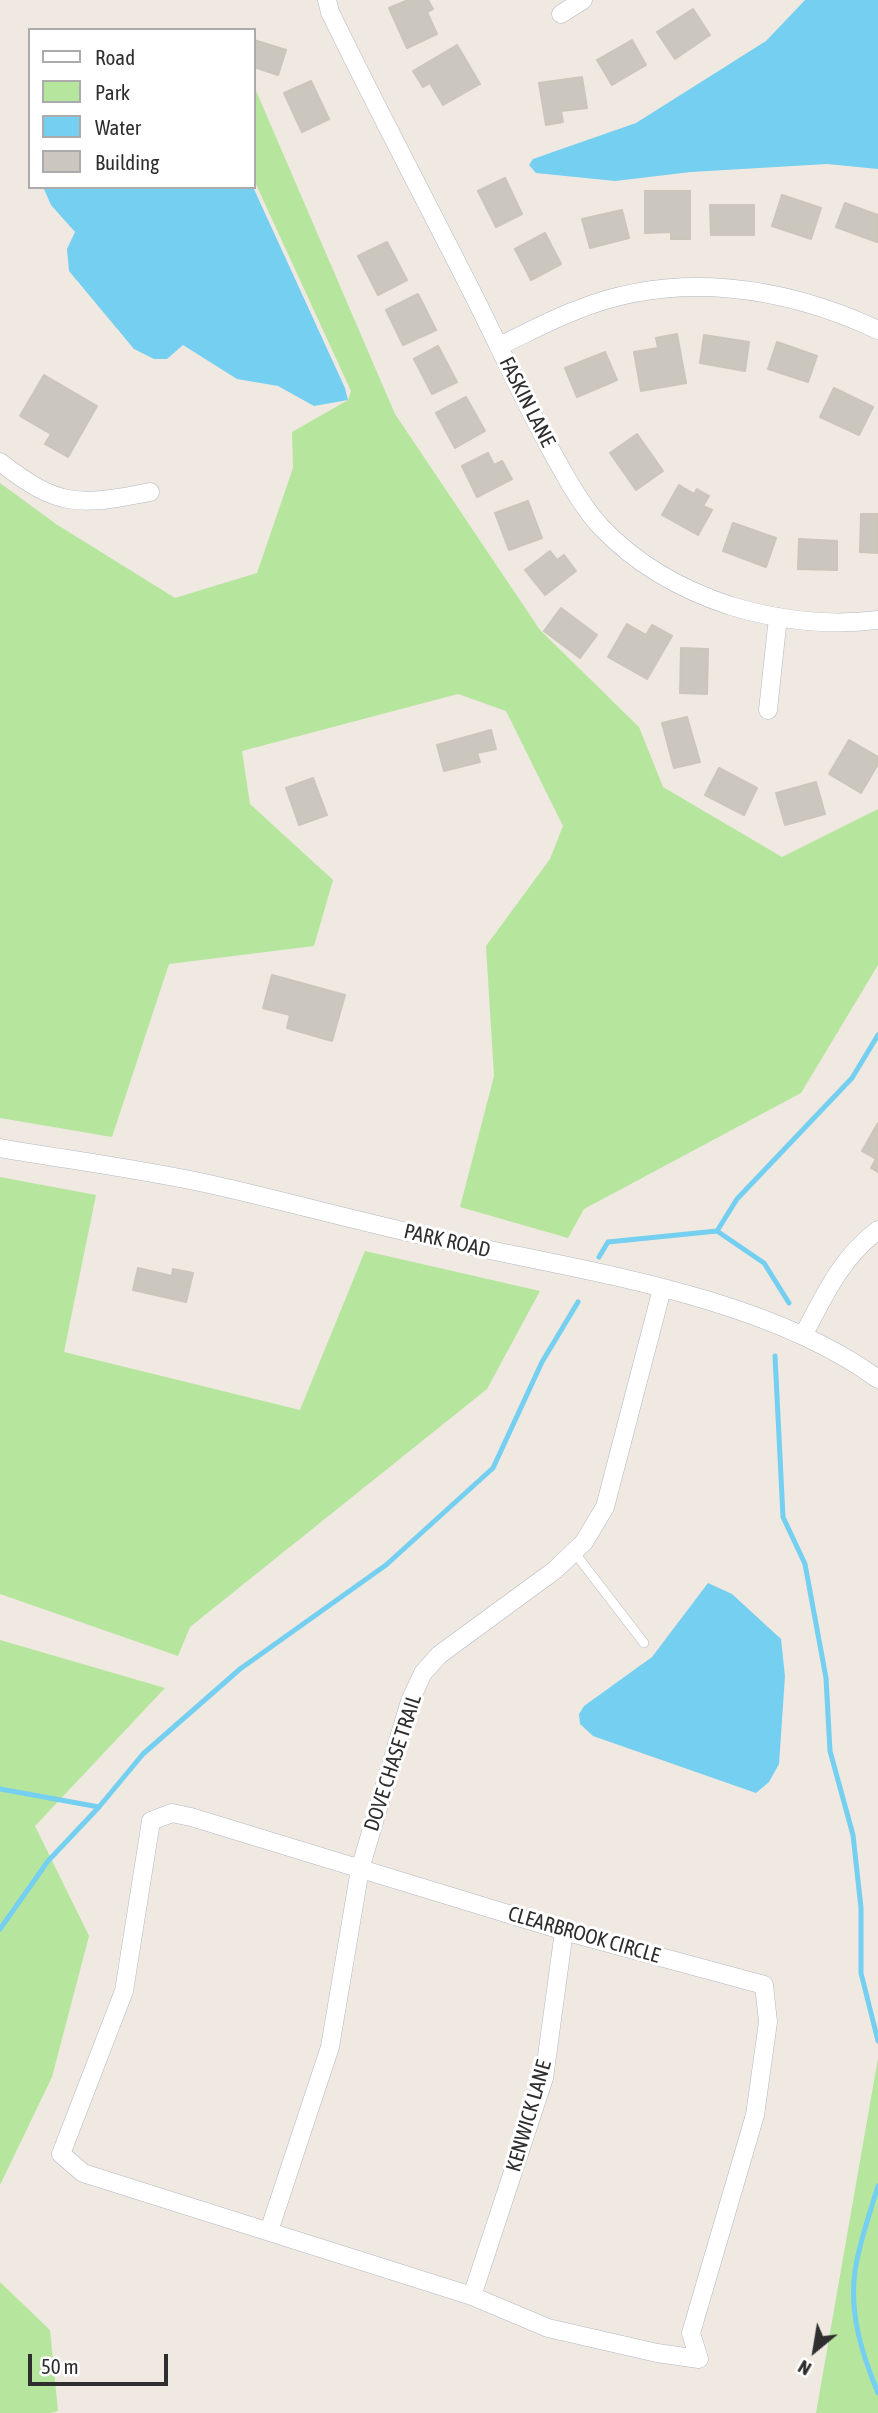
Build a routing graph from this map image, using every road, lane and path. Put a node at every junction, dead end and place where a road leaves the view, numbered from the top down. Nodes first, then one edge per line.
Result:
1 (327, 0) edge
2 (583, 0) edge
3 (561, 14) dead end
4 (878, 330) edge
5 (499, 346) junction
6 (0, 462) edge
7 (150, 492) dead end
8 (778, 617) junction
9 (878, 620) edge
10 (768, 710) dead end
11 (0, 1148) edge
12 (878, 1230) edge
13 (662, 1289) junction
14 (804, 1334) junction
15 (878, 1379) edge
16 (574, 1552) junction
17 (644, 1643) dead end
18 (360, 1869) junction
19 (564, 1931) junction
20 (269, 2231) junction
21 (472, 2296) junction

1 - 5 street, FASKIN LANE
2 - 3 street
4 - 5 street
5 - 8 street, FASKIN LANE
6 - 7 street
8 - 9 street, FASKIN LANE
8 - 10 street
11 - 13 street, PARK ROAD
12 - 14 street
13 - 14 street, PARK ROAD
13 - 16 street, DOVE CHASE TRAIL
14 - 15 street, PARK ROAD
16 - 17 lane
16 - 18 street, DOVE CHASE TRAIL
18 - 19 street, CLEARBROOK CIRCLE
18 - 20 street, DOVE CHASE TRAIL
18 - 20 street, CLEARBROOK CIRCLE
19 - 21 street, KENWICK LANE
19 - 21 street, CLEARBROOK CIRCLE
20 - 21 street, CLEARBROOK CIRCLE

